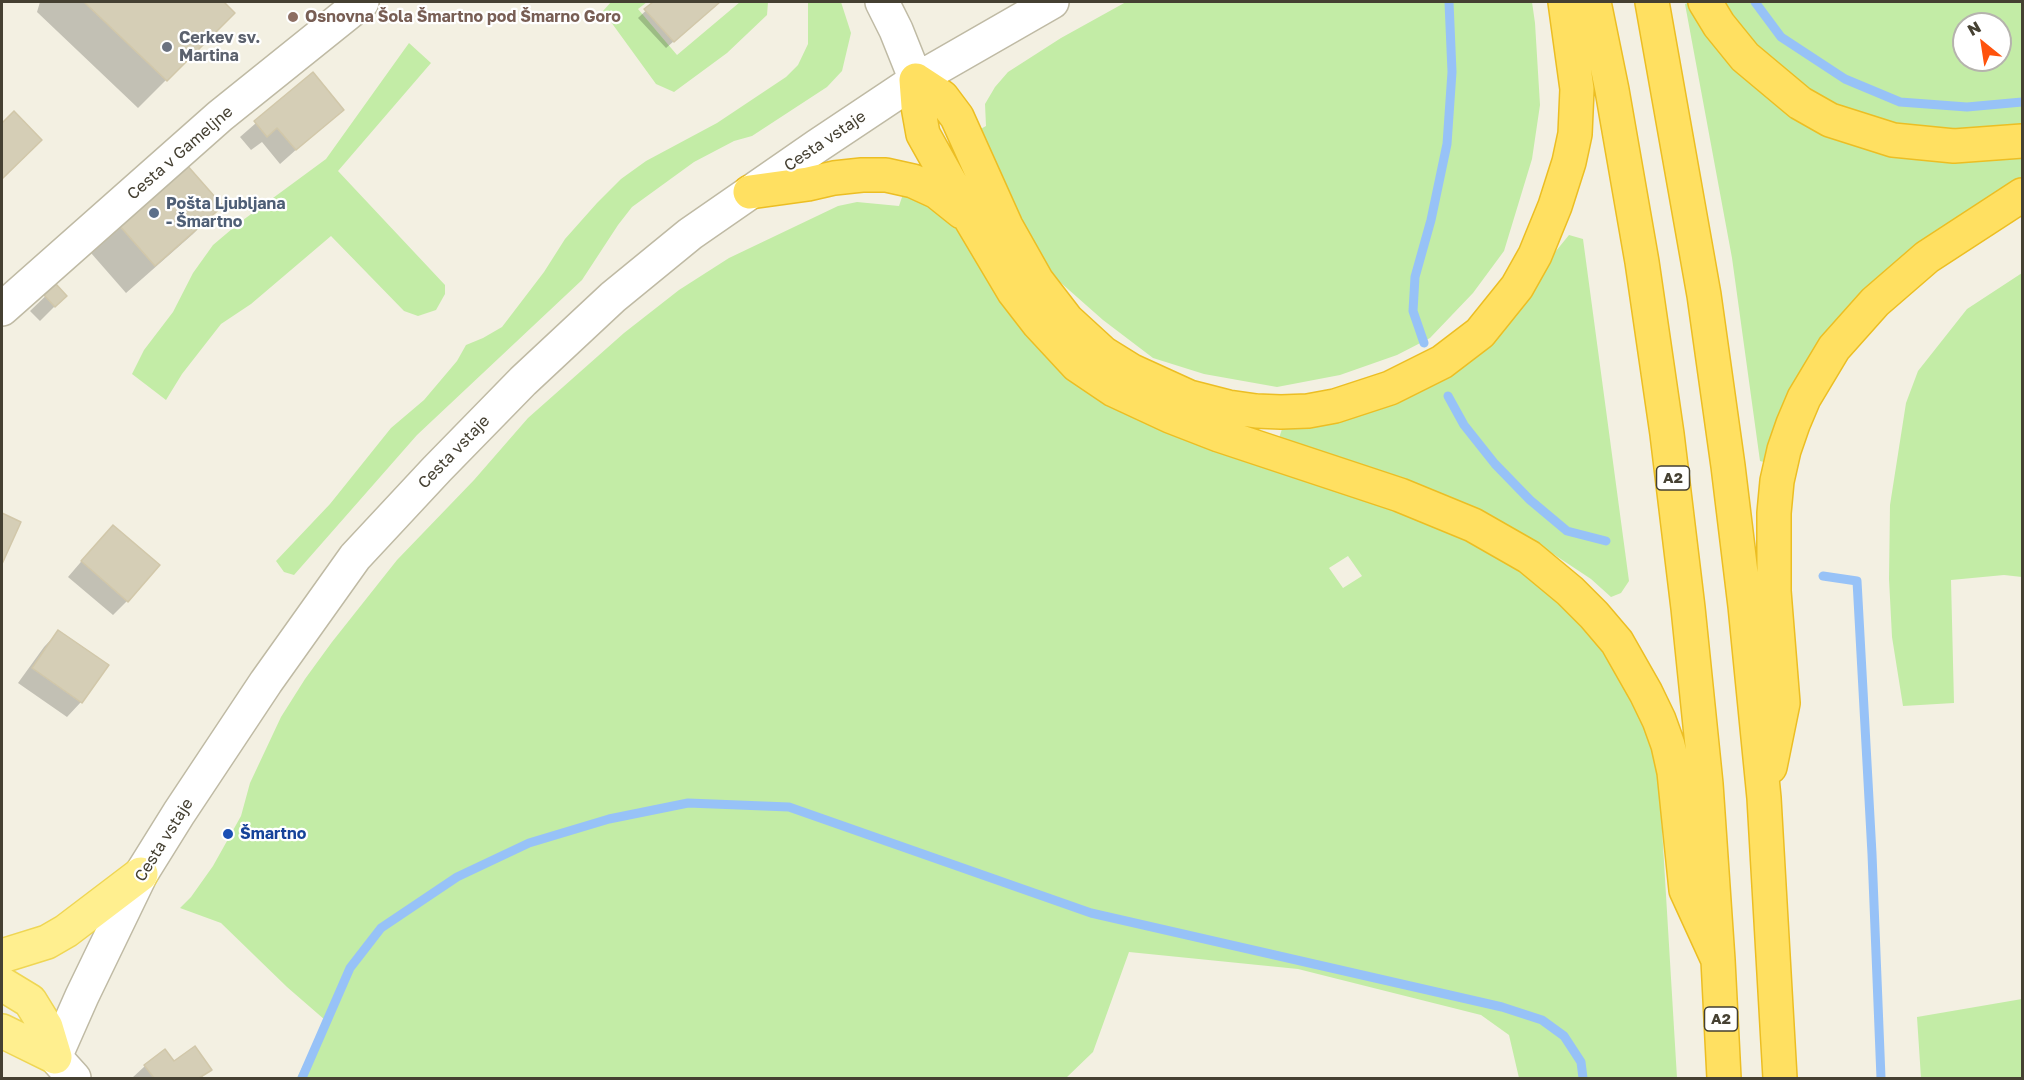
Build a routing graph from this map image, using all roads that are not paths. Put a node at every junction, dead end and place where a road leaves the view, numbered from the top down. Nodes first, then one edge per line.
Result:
1 (362, 2) edge
2 (882, 2) edge
3 (1052, 2) edge
4 (1565, 2) edge
5 (1594, 2) edge
6 (1652, 2) edge
7 (1705, 2) edge
8 (916, 80) junction
9 (2022, 141) edge
10 (750, 192) junction
11 (2022, 195) edge
12 (970, 218) junction
13 (2, 309) edge
14 (1764, 798) junction
15 (141, 874) junction
16 (2, 956) edge
17 (1718, 960) junction
18 (2, 984) edge
19 (2, 1031) edge
20 (59, 1071) edge
21 (1724, 1078) edge
22 (1780, 1078) edge

1 - 13 street, Cesta v Gameljne
2 - 8 street
3 - 8 street, Cesta vstaje
4 - 8 highway
5 - 17 highway, A2
6 - 14 highway
7 - 9 highway
8 - 10 street, Cesta vstaje
8 - 12 highway
10 - 12 highway
10 - 15 street, Cesta vstaje
11 - 14 highway
12 - 17 highway
14 - 22 highway
15 - 16 main road
15 - 20 street, Cesta vstaje
17 - 21 highway, A2
18 - 20 main road
19 - 20 main road

